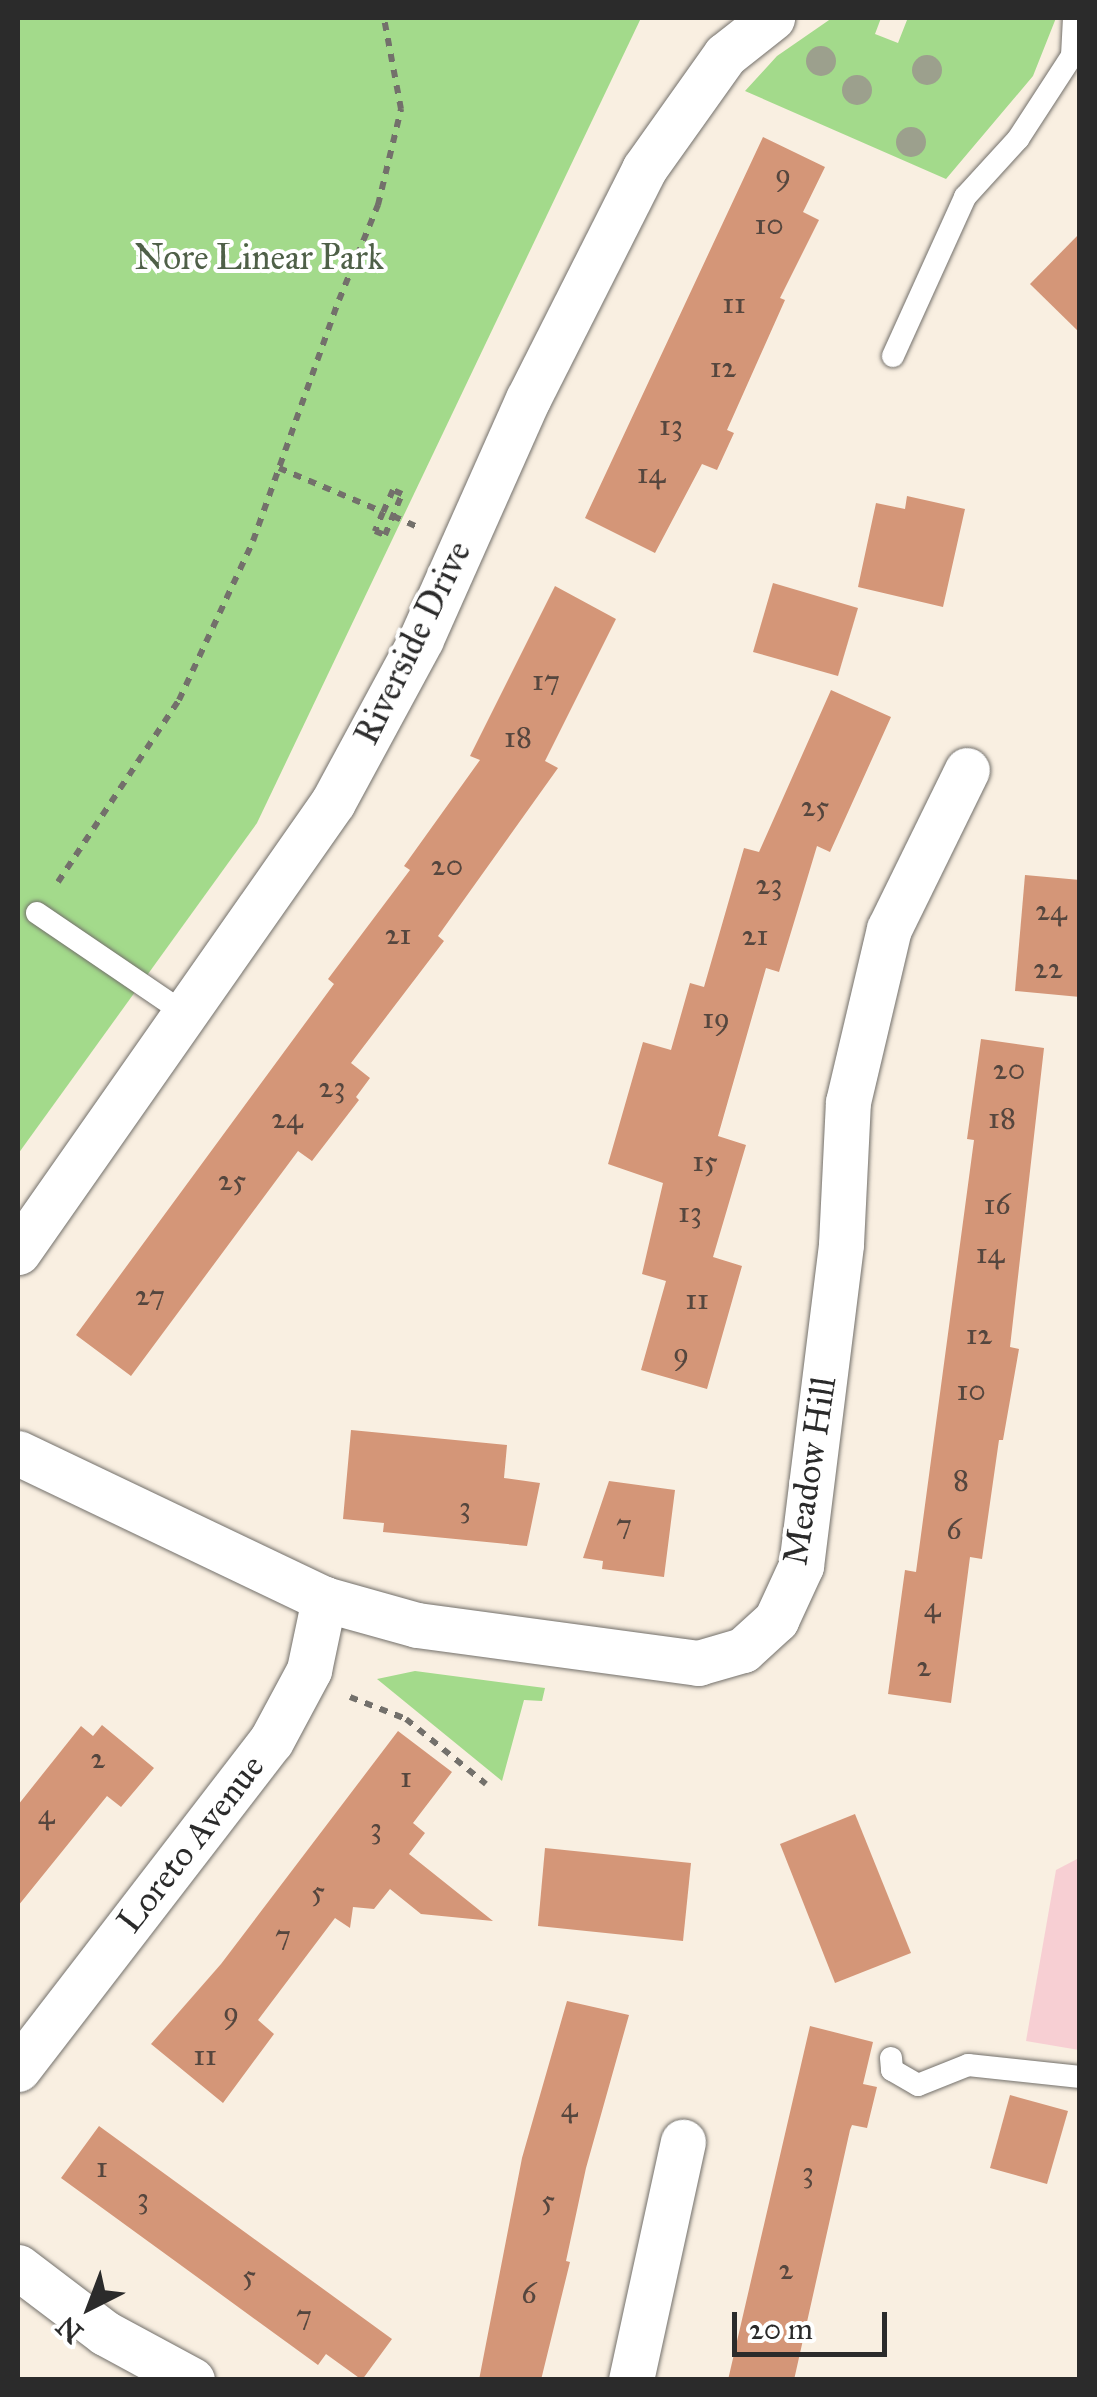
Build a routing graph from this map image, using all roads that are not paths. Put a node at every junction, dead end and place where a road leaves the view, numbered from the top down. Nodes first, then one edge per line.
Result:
1 (772, 18) edge
2 (1074, 18) edge
3 (894, 356) dead end
4 (966, 770) dead end
5 (37, 913) road end
6 (187, 1015) junction
7 (18, 1252) edge
8 (18, 1452) edge
9 (324, 1599) junction
10 (892, 2058) dead end
11 (18, 2069) edge
12 (1080, 2076) edge
13 (683, 2142) dead end
14 (18, 2267) edge
15 (192, 2380) edge
16 (631, 2380) edge

1 - 6 street, Riverside Drive
2 - 3 lane
4 - 9 street, Meadow Hill
5 - 6 lane
6 - 7 street, Riverside Drive
8 - 9 street, Meadow Hill
9 - 11 street, Loreto Avenue
10 - 12 lane
13 - 16 street
14 - 15 street

